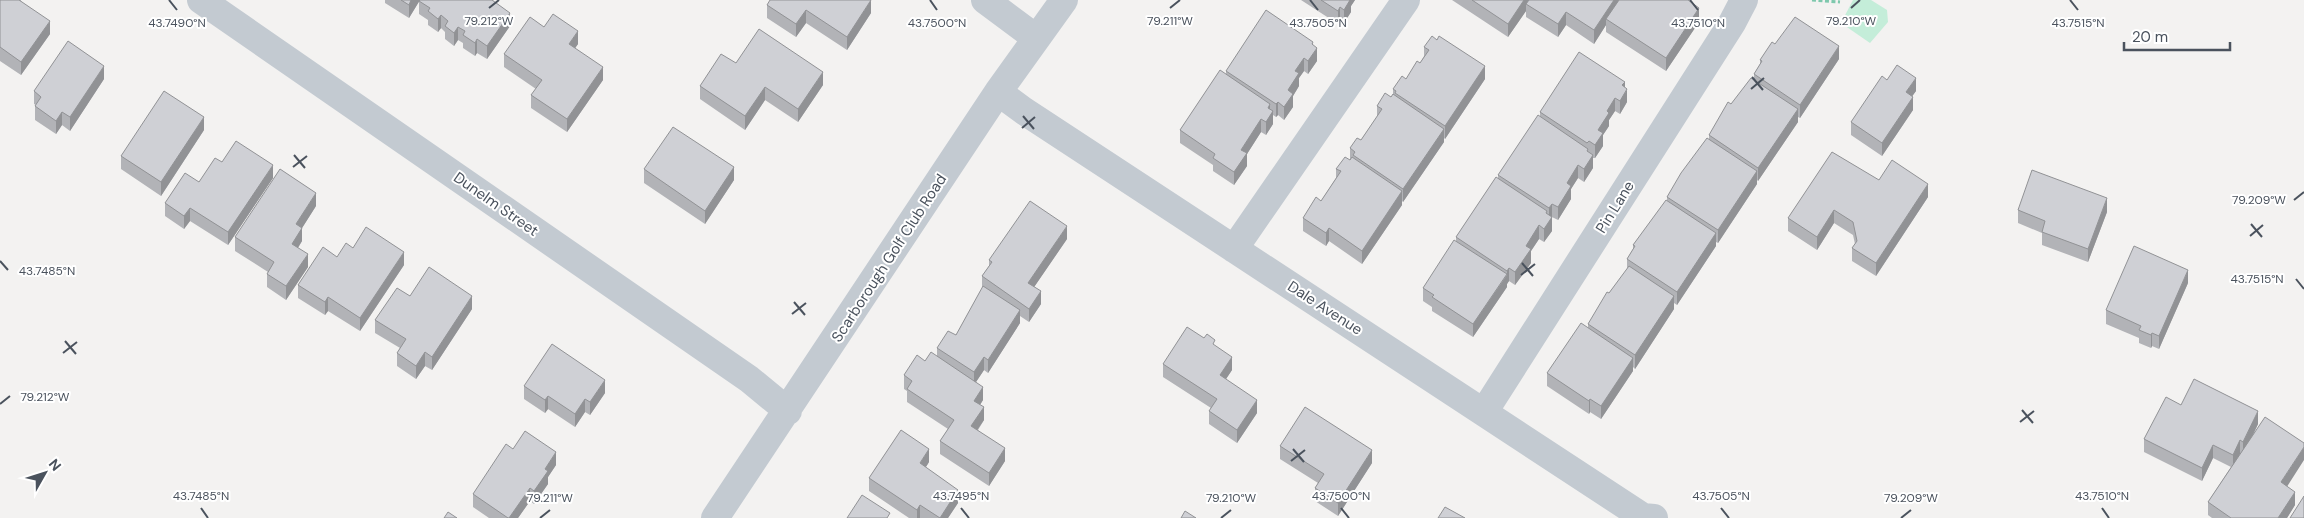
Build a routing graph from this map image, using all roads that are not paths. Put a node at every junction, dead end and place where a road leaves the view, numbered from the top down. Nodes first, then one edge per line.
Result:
1 (201, 0) edge
2 (985, 0) edge
3 (1064, 0) edge
4 (1406, 0) edge
5 (1744, 0) edge
6 (1036, 38) junction
7 (998, 92) junction
8 (1234, 249) junction
9 (788, 411) junction
10 (1484, 412) junction
11 (716, 518) edge
12 (1647, 518) edge

1 - 9 street, Dunelm Street
2 - 6 street
3 - 6 street, Scarborough Golf Club Road
4 - 8 street
5 - 10 street, Pin Lane
6 - 7 street, Scarborough Golf Club Road
7 - 8 street, Dale Avenue
7 - 9 street, Scarborough Golf Club Road
8 - 10 street, Dale Avenue
9 - 11 street, Scarborough Golf Club Road
10 - 12 street, Dale Avenue

